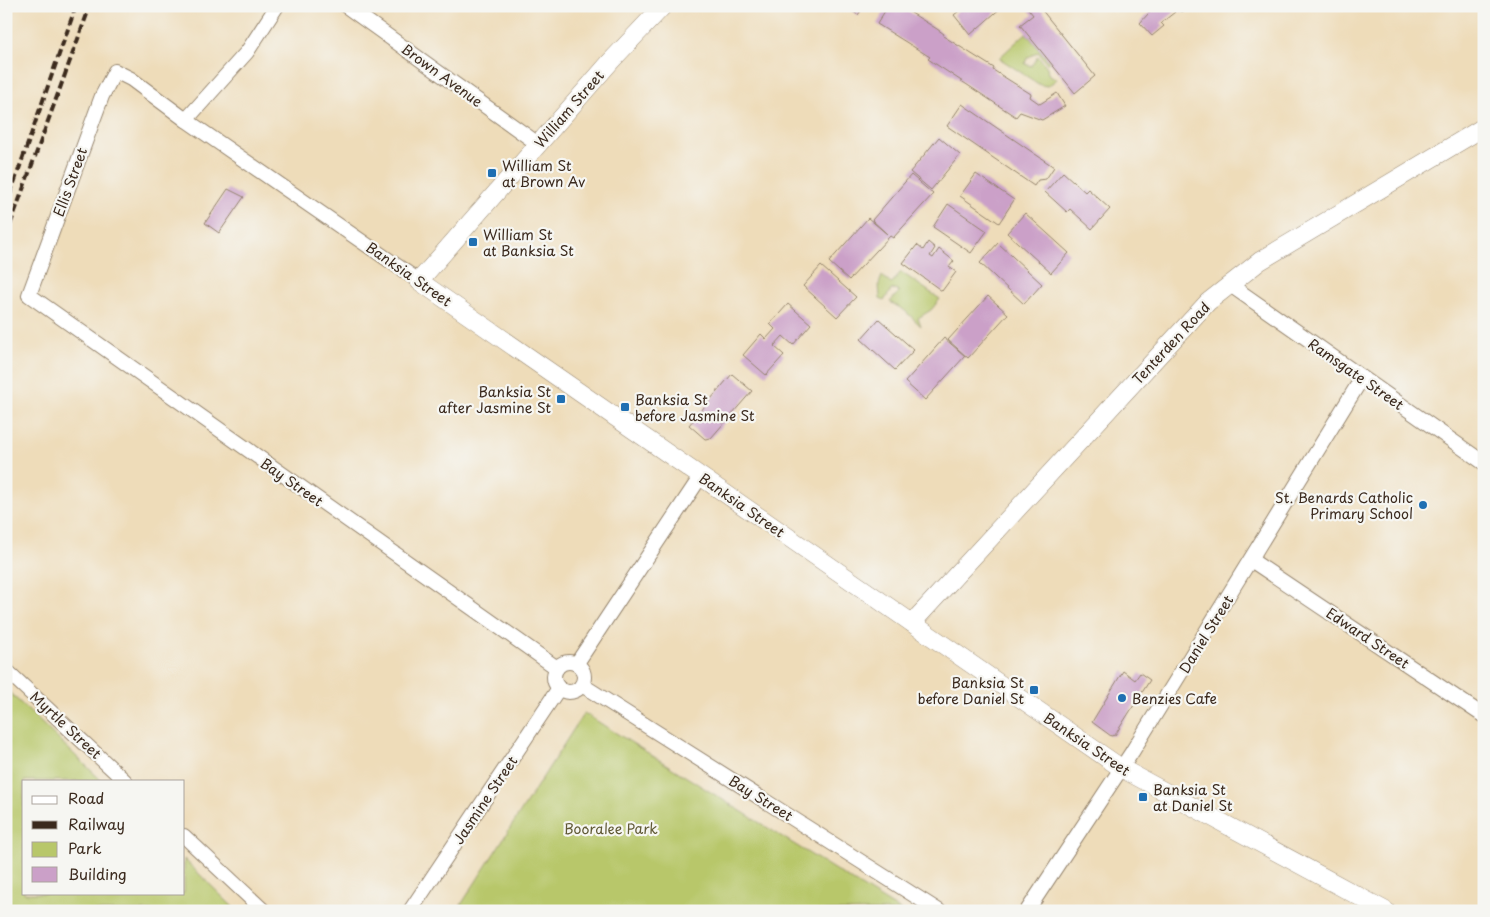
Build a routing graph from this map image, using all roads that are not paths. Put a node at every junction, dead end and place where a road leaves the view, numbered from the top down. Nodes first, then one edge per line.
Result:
1 (277, 6) edge
2 (346, 6) edge
3 (663, 6) edge
4 (115, 72) joint
5 (186, 120) junction
6 (1484, 127) edge
7 (538, 144) junction
8 (419, 281) junction
9 (1230, 284) junction
10 (29, 295) joint
11 (1362, 378) junction
12 (1484, 463) edge
13 (701, 476) junction
14 (1252, 560) junction
15 (912, 624) junction
16 (577, 663) junction
17 (557, 668) junction
18 (6, 670) edge
19 (582, 685) junction
20 (559, 688) junction
21 (1484, 716) edge
22 (1121, 768) junction
23 (124, 780) edge
24 (185, 837) edge
25 (264, 911) edge
26 (410, 911) edge
27 (939, 911) edge
28 (1027, 911) edge
29 (1386, 911) edge

1 - 5 street
2 - 7 street, Brown Avenue
3 - 7 street, William Street
4 - 5 street, Banksia Street
4 - 10 street, Ellis Street
5 - 8 street, Banksia Street
6 - 9 street, Tenterden Road
7 - 8 street, William Street
8 - 13 street, Banksia Street
9 - 11 street, Ramsgate Street
9 - 15 street, Tenterden Road
10 - 17 street, Bay Street
11 - 12 street, Ramsgate Street
11 - 14 street, Daniel Street
13 - 15 street, Banksia Street
13 - 16 street
14 - 21 street, Edward Street
14 - 22 street, Daniel Street
15 - 22 street, Banksia Street
16 - 17 street
16 - 19 street
17 - 20 street
18 - 23 street, Myrtle Street
19 - 20 street
19 - 27 street, Bay Street
20 - 26 street, Jasmine Street
22 - 28 street, Daniel Street
22 - 29 street, Banksia Street
24 - 25 street

